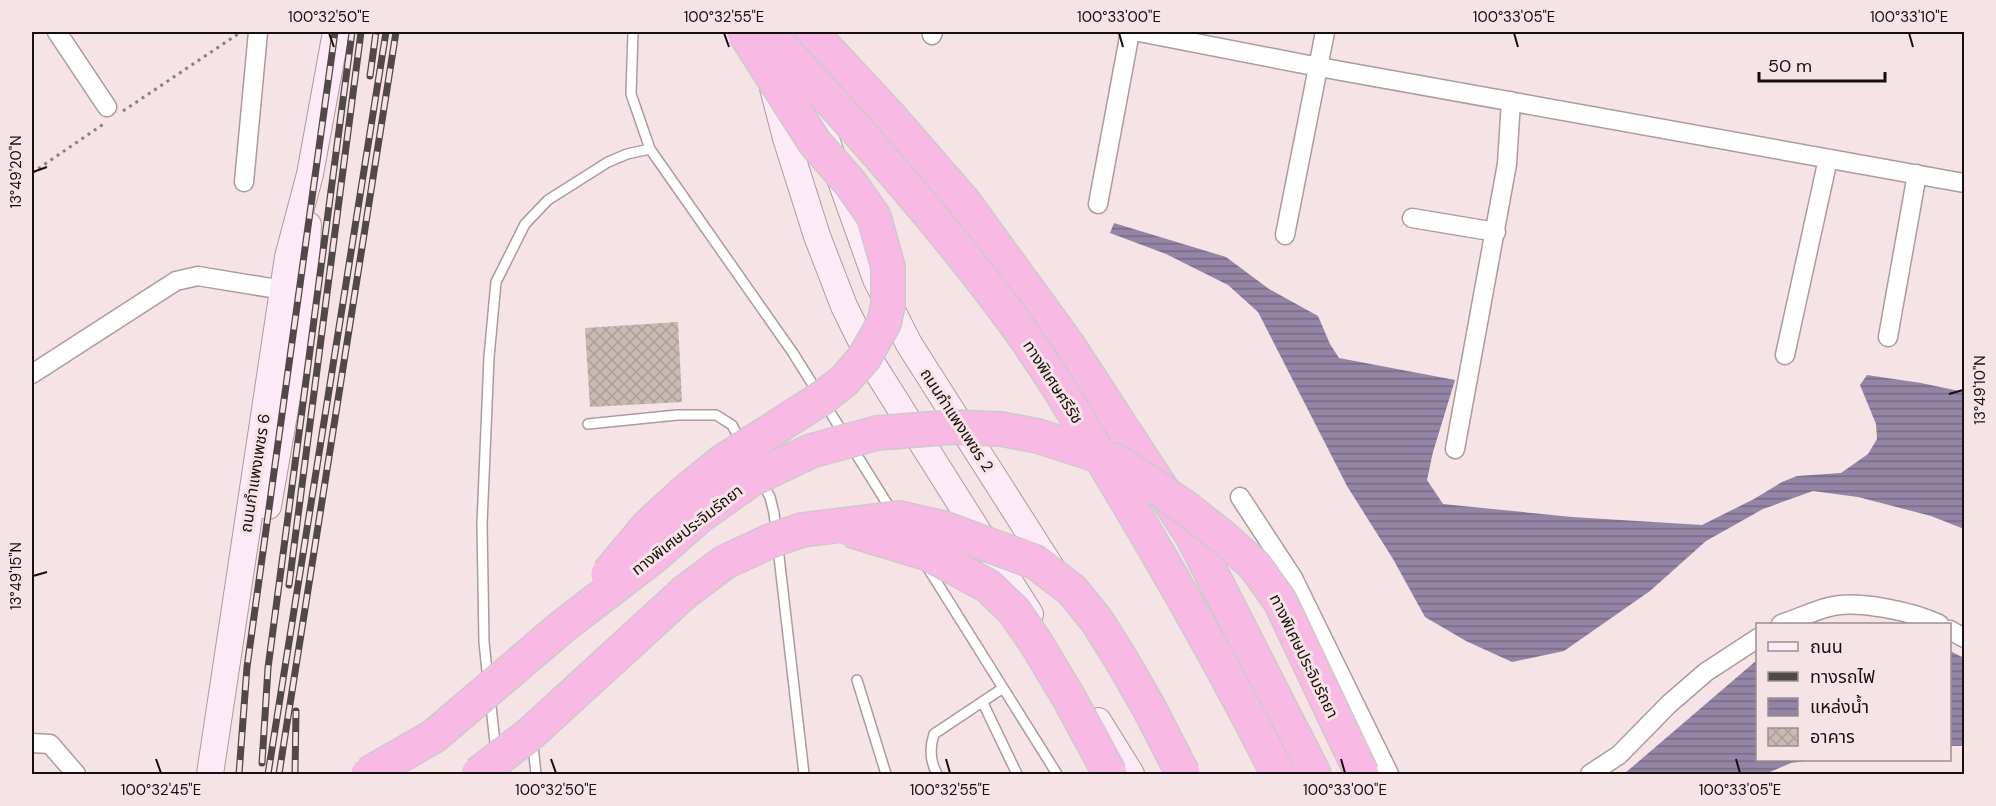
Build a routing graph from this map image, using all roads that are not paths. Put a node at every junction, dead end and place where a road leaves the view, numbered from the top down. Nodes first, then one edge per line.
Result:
1 (57, 32) edge
2 (258, 32) edge
3 (336, 32) edge
4 (633, 32) edge
5 (744, 32) edge
6 (759, 32) edge
7 (767, 32) edge
8 (801, 32) edge
9 (811, 32) edge
10 (1130, 32) edge
11 (1139, 32) edge
12 (1325, 32) edge
13 (1319, 67) junction
14 (1511, 101) junction
15 (111, 114) road end
16 (650, 149) junction
17 (1828, 159) junction
18 (1917, 174) junction
19 (244, 182) dead end
20 (1965, 183) edge
21 (1098, 204) dead end
22 (1412, 218) dead end
23 (1496, 232) junction
24 (1285, 235) dead end
25 (294, 292) junction
26 (1887, 337) dead end
27 (1785, 355) dead end
28 (32, 374) edge
29 (588, 424) dead end
30 (1455, 449) dead end
31 (748, 456) dead end
32 (753, 466) dead end
33 (1240, 497) dead end
34 (901, 525) dead end
35 (839, 527) junction
36 (907, 535) dead end
37 (1784, 623) edge
38 (1937, 623) edge
39 (562, 627) junction
40 (1951, 631) edge
41 (1965, 638) edge
42 (1756, 639) edge
43 (857, 680) dead end
44 (1003, 688) junction
45 (983, 703) junction
46 (32, 743) edge
47 (532, 746) dead end
48 (76, 774) edge
49 (210, 774) edge
50 (226, 774) edge
51 (368, 774) edge
52 (478, 774) edge
53 (498, 774) edge
54 (536, 774) edge
55 (804, 774) edge
56 (886, 774) edge
57 (937, 774) edge
58 (1017, 774) edge
59 (1057, 774) edge
60 (1110, 774) edge
61 (1131, 774) edge
62 (1183, 774) edge
63 (1278, 774) edge
64 (1314, 774) edge
65 (1362, 774) edge
66 (1389, 774) edge
67 (1590, 774) edge

1 - 15 street
2 - 19 street
3 - 25 main road, ถนนกำแพงเพชร 6
4 - 16 lane
5 - 39 highway, bridge
6 - 61 main road
7 - 63 highway, ทางพิเศษศรีรัช, bridge
8 - 62 main road, ถนนกำแพงเพชร 2
9 - 64 highway, ทางพิเศษศรีรัช, bridge
10 - 21 street
11 - 13 street
12 - 13 street
13 - 14 street
13 - 24 street
14 - 17 street
14 - 23 street
16 - 34 lane
16 - 53 lane
17 - 18 street
17 - 27 street
18 - 20 street
18 - 26 street
22 - 23 street
23 - 30 street
25 - 28 street
25 - 49 main road, ถนนกำแพงเพชร 6
25 - 50 main road, ถนนกำแพงเพชร 6
29 - 31 lane
32 - 55 lane
33 - 66 street
35 - 52 highway, bridge
35 - 60 highway, bridge
35 - 62 highway, bridge
36 - 44 lane
37 - 38 street
39 - 51 highway, ทางพิเศษประจิมรัถยา, bridge
39 - 65 highway, ทางพิเศษประจิมรัถยา, bridge
40 - 41 street
42 - 67 street
43 - 56 lane
44 - 45 lane
44 - 59 lane
45 - 57 lane
45 - 58 lane
46 - 48 street
47 - 54 lane

